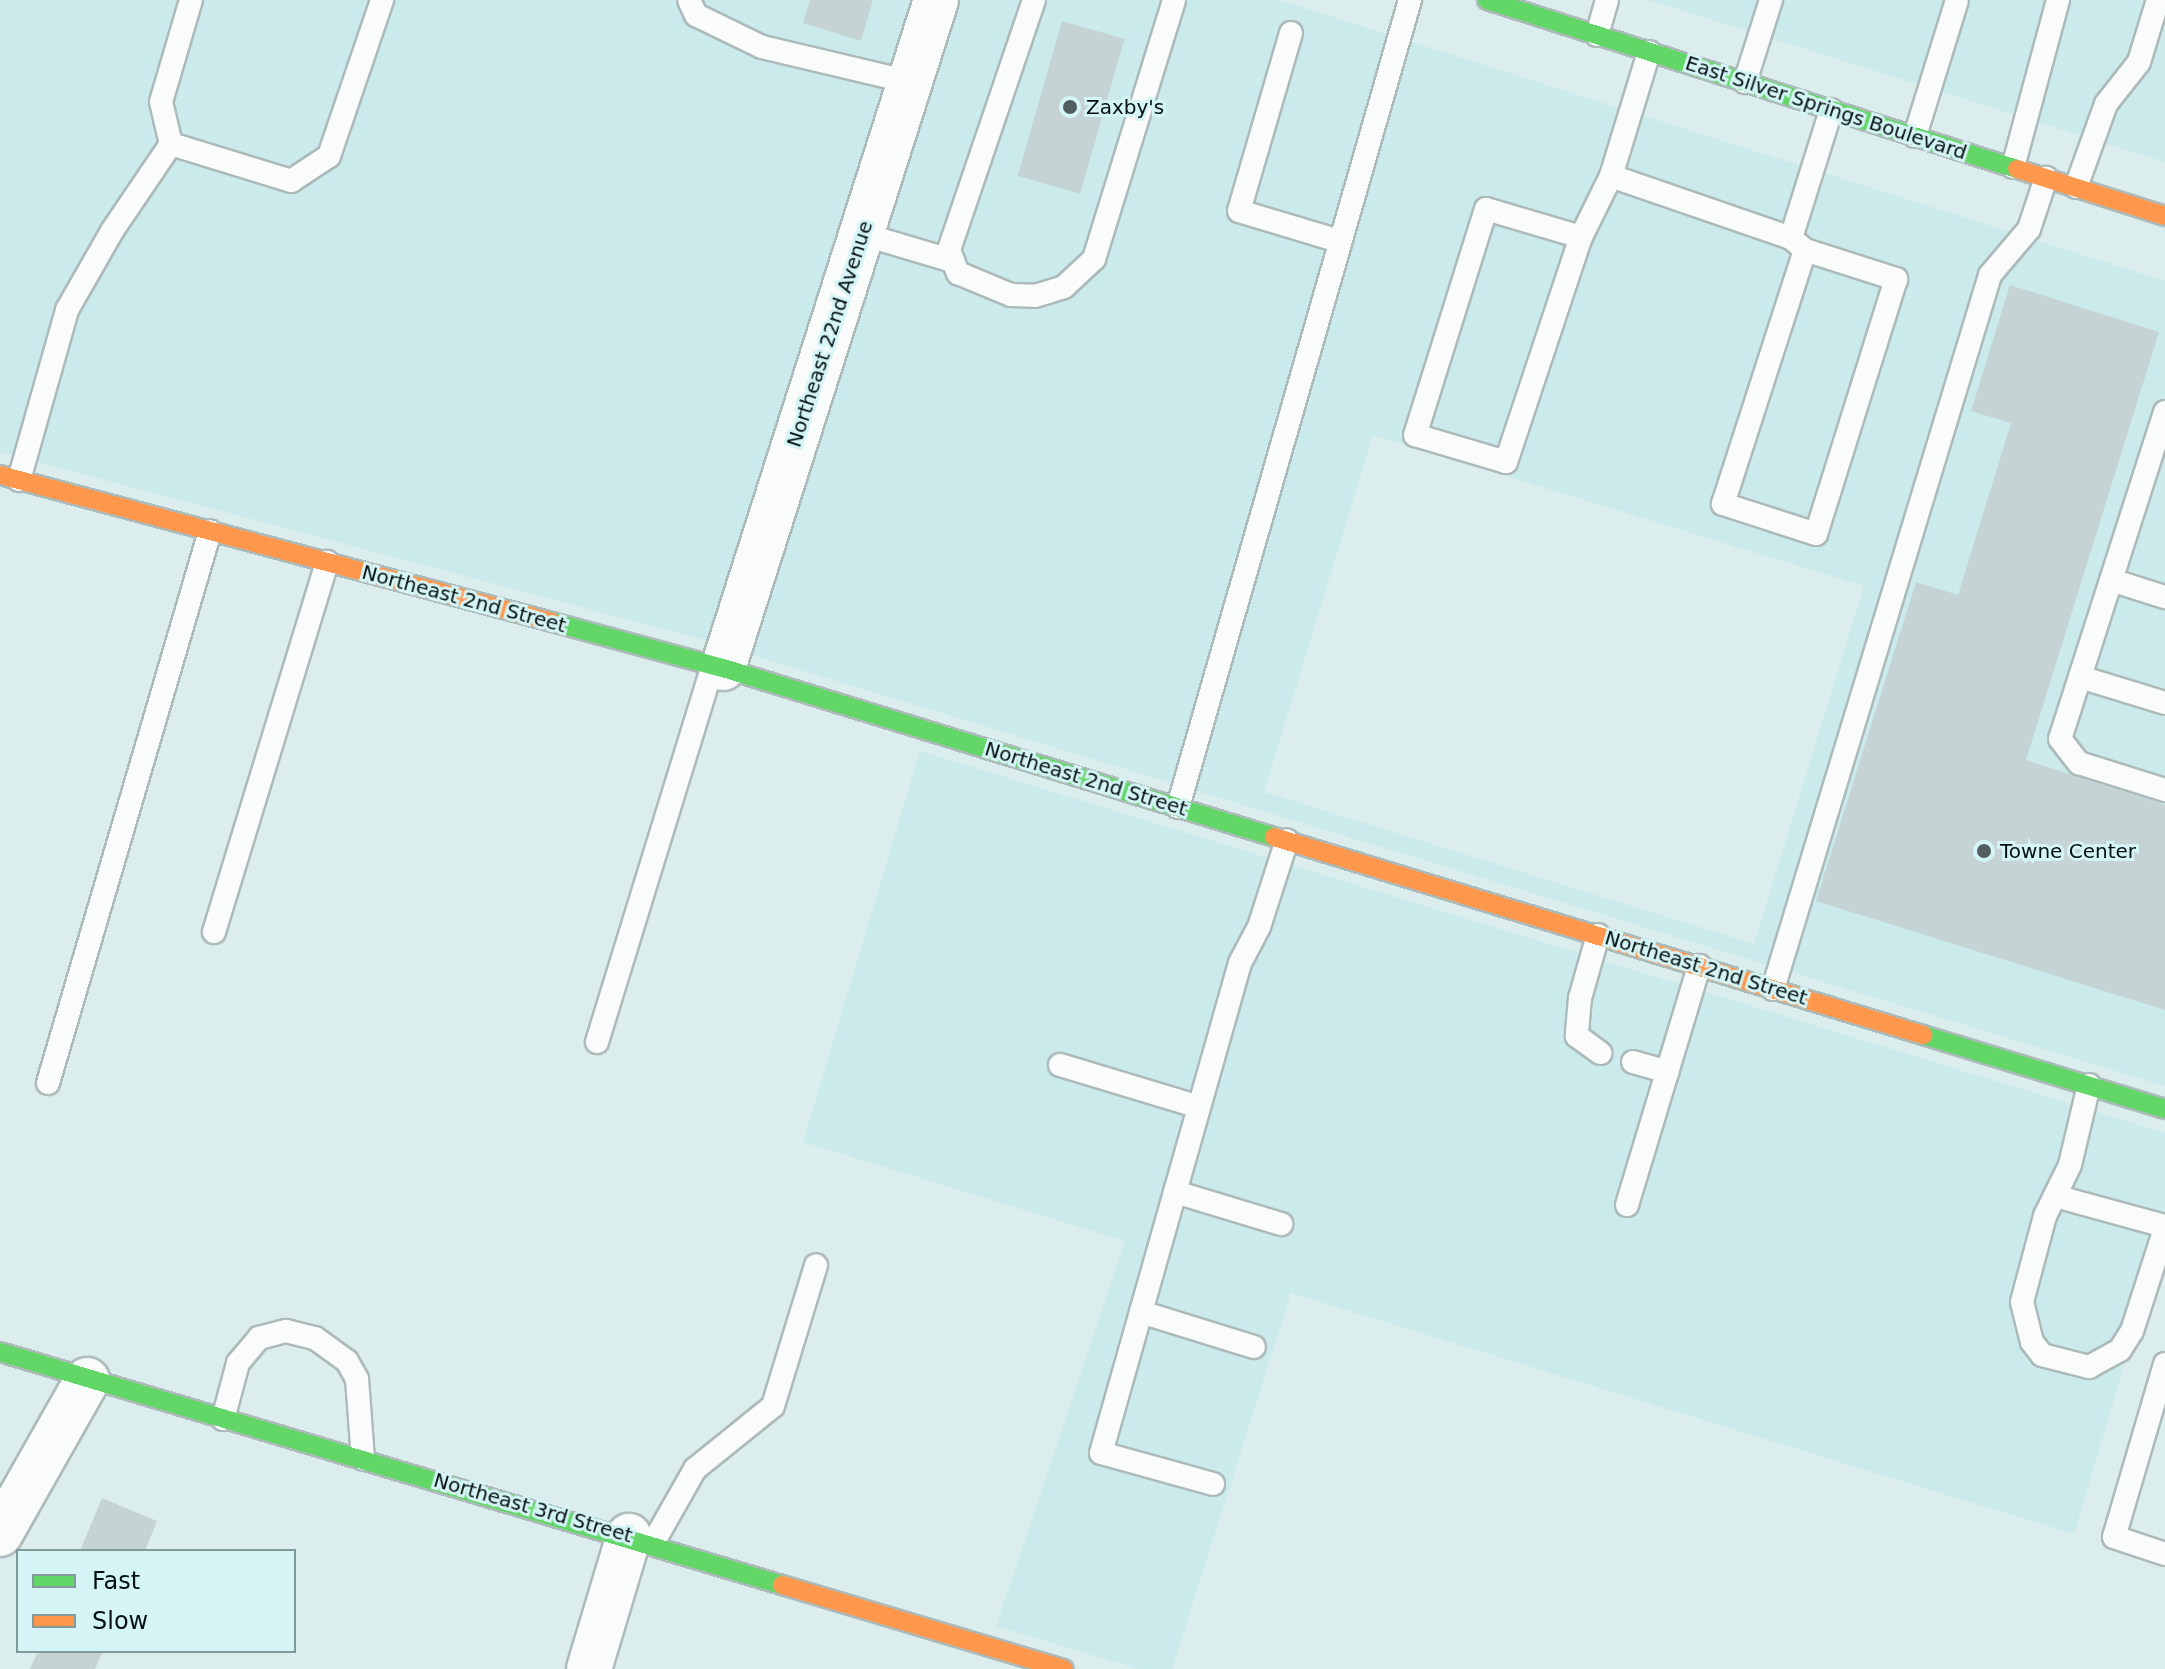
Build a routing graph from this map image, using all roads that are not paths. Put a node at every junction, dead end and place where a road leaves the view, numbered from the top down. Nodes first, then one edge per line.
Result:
1 (191, 0) edge
2 (382, 0) edge
3 (936, 0) edge
4 (1034, 0) edge
5 (1174, 0) edge
6 (1410, 0) edge
7 (1487, 0) edge
8 (1607, 0) edge
9 (1771, 0) edge
10 (1957, 0) edge
11 (2058, 0) edge
12 (2158, 0) edge
13 (692, 8) edge
14 (1291, 33) dead end
15 (1597, 35) junction
16 (1649, 52) junction
17 (910, 82) junction
18 (1745, 82) junction
19 (1831, 110) junction
20 (1915, 136) junction
21 (171, 144) junction
22 (2013, 167) junction
23 (1611, 176) junction
24 (2046, 178) junction
25 (2076, 187) junction
26 (2165, 216) edge
27 (862, 234) junction
28 (1581, 237) junction
29 (1339, 241) junction
30 (1798, 244) junction
31 (953, 261) junction
32 (2165, 412) edge
33 (10, 477) edge
34 (2155, 480) edge
35 (210, 531) junction
36 (327, 562) junction
37 (2111, 580) junction
38 (2165, 597) edge
39 (718, 667) junction
40 (2080, 677) junction
41 (2165, 703) edge
42 (2165, 790) edge
43 (1178, 807) junction
44 (1287, 840) junction
45 (214, 932) dead end
46 (1598, 935) junction
47 (1699, 966) junction
48 (1773, 989) junction
49 (597, 1042) dead end
50 (1600, 1053) dead end
51 (1633, 1062) dead end
52 (1060, 1065) dead end
53 (1668, 1072) junction
54 (48, 1083) dead end
55 (2089, 1085) junction
56 (1199, 1107) junction
57 (2165, 1109) edge
58 (1175, 1192) junction
59 (2055, 1196) junction
60 (1627, 1205) dead end
61 (1281, 1224) dead end
62 (2165, 1228) edge
63 (816, 1265) dead end
64 (1141, 1312) junction
65 (1254, 1347) dead end
66 (0, 1352) edge
67 (2165, 1364) edge
68 (87, 1380) junction
69 (223, 1419) junction
70 (363, 1459) junction
71 (1213, 1484) dead end
72 (0, 1534) edge
73 (641, 1540) junction
74 (2165, 1554) edge
75 (589, 1669) edge
76 (1064, 1669) edge

1 - 21 lane
2 - 21 lane
3 - 17 street, Northeast 22nd Avenue
4 - 31 lane
5 - 31 lane
6 - 29 lane
7 - 15 street, East Silver Springs Boulevard
8 - 15 lane
9 - 18 lane
10 - 20 lane
11 - 22 lane
12 - 25 lane
13 - 17 lane
14 - 29 lane
15 - 16 street, East Silver Springs Boulevard
16 - 18 street, East Silver Springs Boulevard
16 - 23 lane
17 - 27 street, Northeast 22nd Avenue
18 - 19 street, East Silver Springs Boulevard
19 - 20 street, East Silver Springs Boulevard
19 - 30 lane
20 - 22 street, East Silver Springs Boulevard
21 - 33 lane
22 - 24 street, East Silver Springs Boulevard
23 - 28 lane
23 - 30 lane
24 - 25 street, East Silver Springs Boulevard
24 - 48 lane
25 - 26 street, East Silver Springs Boulevard
27 - 31 lane
27 - 39 street, Northeast 22nd Avenue
28 - 28 lane
29 - 43 lane
30 - 30 lane
32 - 34 lane
33 - 35 street, Northeast 2nd Street
34 - 37 lane
35 - 36 street, Northeast 2nd Street
35 - 54 lane
36 - 39 street, Northeast 2nd Street
36 - 45 lane
37 - 38 lane
37 - 40 lane
39 - 43 street, Northeast 2nd Street
39 - 49 lane
40 - 41 lane
40 - 42 lane
43 - 44 street, Northeast 2nd Street
44 - 46 street, Northeast 2nd Street
44 - 56 lane
46 - 47 street, Northeast 2nd Street
46 - 50 lane
47 - 48 street, Northeast 2nd Street
47 - 53 lane
48 - 55 street, Northeast 2nd Street
51 - 53 lane
52 - 56 lane
53 - 60 lane
55 - 57 street, Northeast 2nd Street
55 - 59 lane
56 - 58 lane
58 - 61 lane
58 - 64 lane
59 - 62 lane
59 - 62 lane
63 - 73 lane
64 - 65 lane
64 - 71 lane
66 - 68 street, Northeast 3rd Street
67 - 74 lane
68 - 69 street, Northeast 3rd Street
68 - 72 street
69 - 70 street, Northeast 3rd Street
69 - 70 lane
70 - 73 street, Northeast 3rd Street
73 - 75 street
73 - 76 street, Northeast 3rd Street

